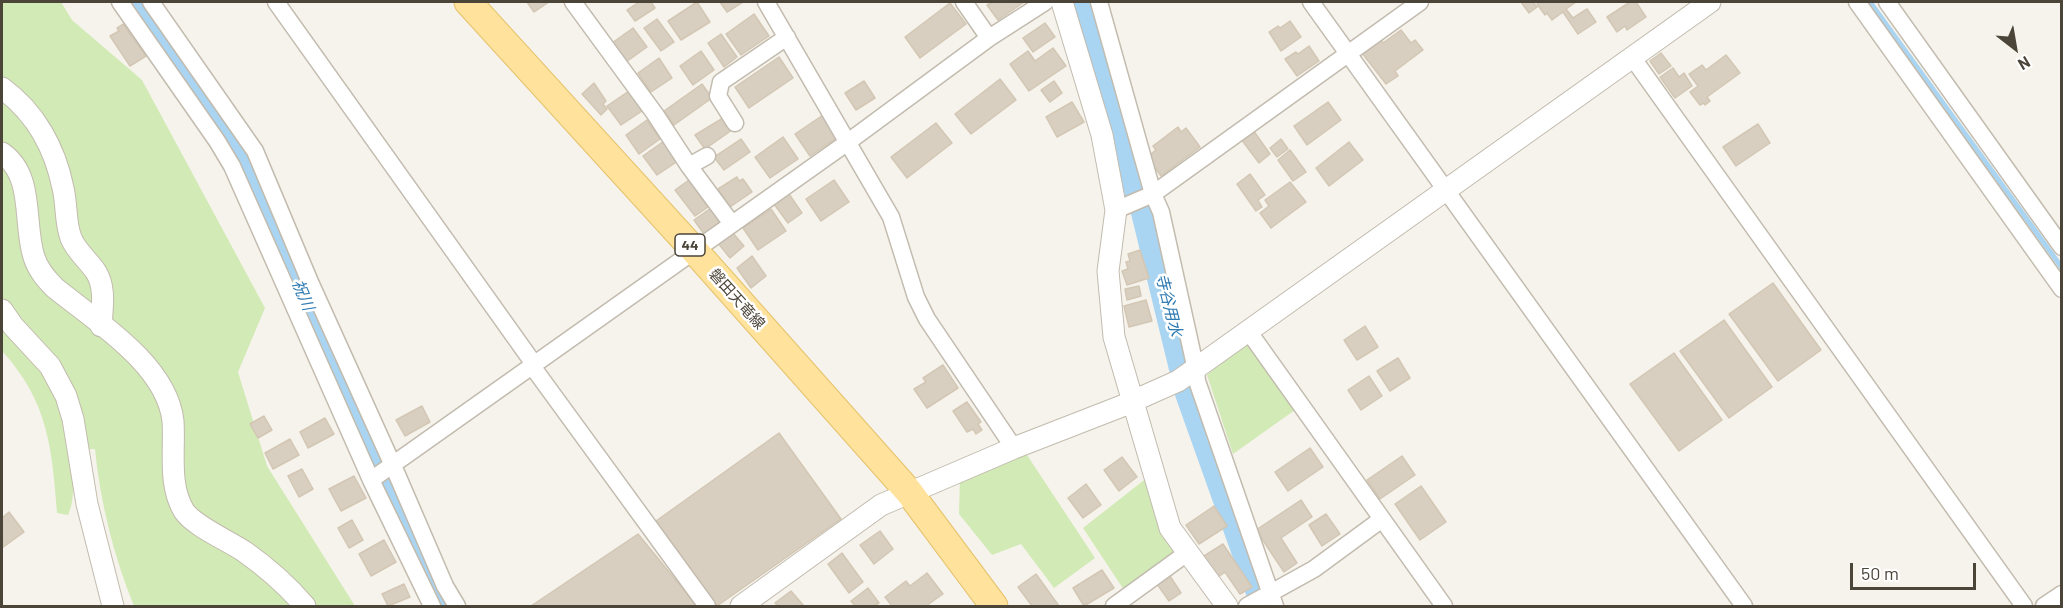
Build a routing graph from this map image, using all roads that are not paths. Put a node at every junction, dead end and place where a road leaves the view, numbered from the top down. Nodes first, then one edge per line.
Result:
1 (120, 2) edge
2 (151, 2) edge
3 (276, 2) edge
4 (468, 2) edge
5 (573, 2) edge
6 (766, 2) edge
7 (964, 2) edge
8 (1046, 2) edge
9 (1062, 2) edge
10 (1099, 2) edge
11 (1311, 2) edge
12 (1420, 2) edge
13 (1710, 2) edge
14 (1857, 2) edge
15 (1887, 2) edge
16 (787, 37) junction
17 (989, 38) junction
18 (1348, 53) junction
19 (1632, 57) junction
20 (2, 88) edge
21 (735, 123) dead end
22 (848, 142) junction
23 (2, 153) edge
24 (707, 156) dead end
25 (689, 166) junction
26 (1446, 190) junction
27 (1145, 197) junction
28 (1116, 210) junction
29 (732, 224) junction
30 (2061, 247) edge
31 (694, 250) junction
32 (2061, 289) edge
33 (2, 310) edge
34 (101, 326) junction
35 (1249, 332) junction
36 (533, 365) junction
37 (1196, 370) junction
38 (1133, 401) junction
39 (1014, 448) junction
40 (393, 465) junction
41 (371, 480) junction
42 (909, 492) junction
43 (1382, 519) junction
44 (1187, 553) junction
45 (2061, 594) edge
46 (1273, 600) edge
47 (113, 606) edge
48 (305, 606) edge
49 (432, 606) edge
50 (457, 606) edge
51 (707, 606) edge
52 (741, 606) edge
53 (994, 606) edge
54 (1114, 606) edge
55 (1227, 606) edge
56 (1247, 606) edge
57 (1444, 606) edge
58 (1744, 606) edge
59 (2024, 606) edge
60 (2044, 606) edge

1 - 41 street
2 - 40 street
3 - 36 street
4 - 31 main road, 磐田天竜線 / 44
5 - 25 street
6 - 16 street
7 - 17 street
8 - 17 street
9 - 28 street
10 - 27 street
11 - 18 street
12 - 18 street
13 - 19 street
14 - 32 street
15 - 30 street
16 - 21 street
16 - 22 street
17 - 22 street
18 - 26 street
18 - 27 street
19 - 26 street
19 - 59 street
20 - 34 street
22 - 29 street
22 - 39 street
23 - 34 street
24 - 25 street
25 - 29 street
26 - 35 street
26 - 58 street
27 - 28 street
27 - 37 street
28 - 38 street
29 - 31 street
31 - 36 street
31 - 42 main road, 磐田天竜線 / 44
33 - 47 street
34 - 48 street
35 - 37 street
35 - 43 street
36 - 40 street
36 - 51 street
37 - 38 street
37 - 46 street
38 - 39 street
38 - 44 street
39 - 42 street
40 - 41 street
40 - 50 street
41 - 49 street
42 - 52 street
42 - 53 main road, 磐田天竜線 / 44
43 - 46 street
43 - 57 street
44 - 54 street
44 - 55 street
45 - 60 street
46 - 56 street

